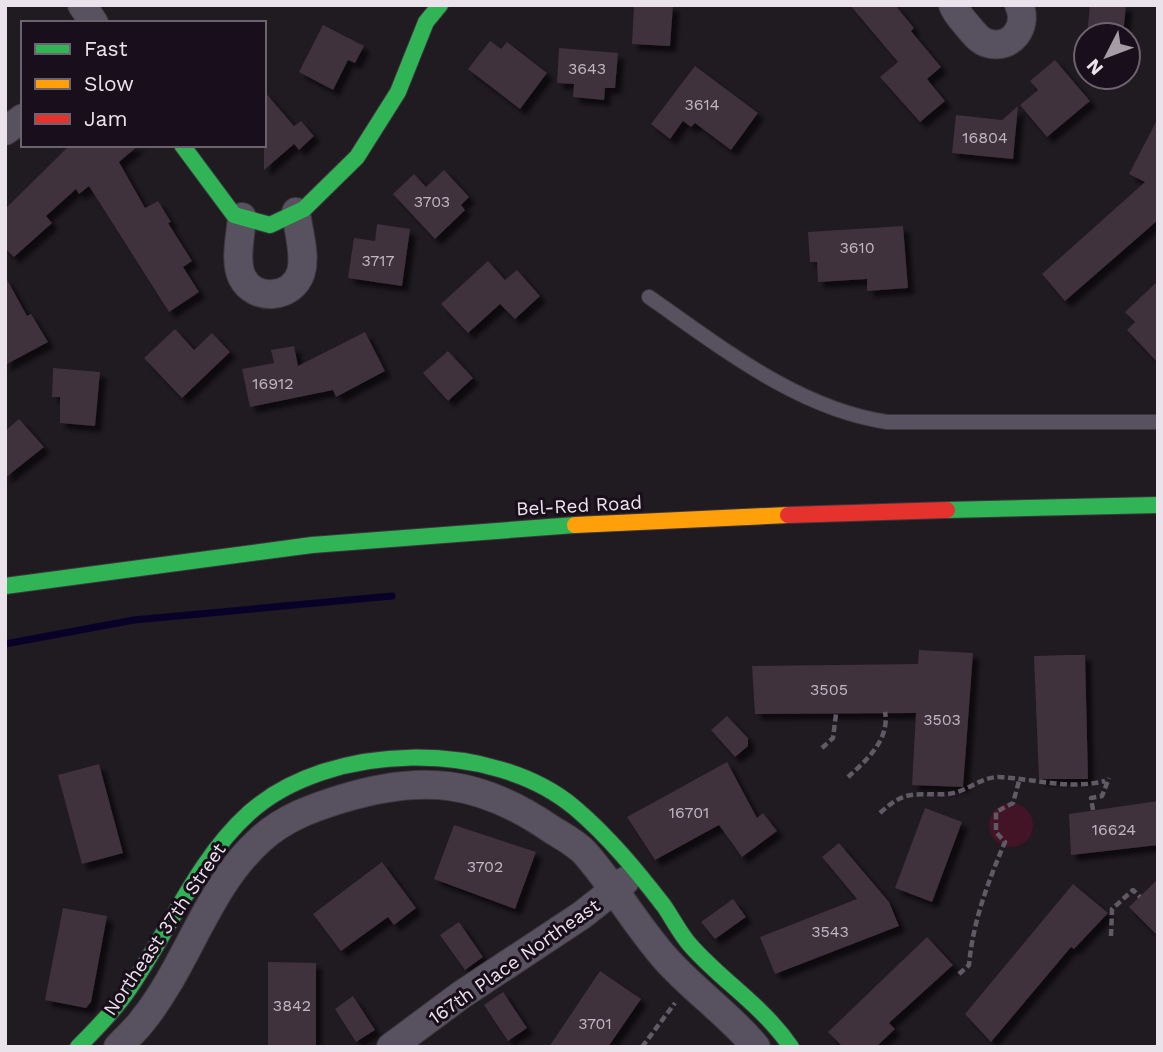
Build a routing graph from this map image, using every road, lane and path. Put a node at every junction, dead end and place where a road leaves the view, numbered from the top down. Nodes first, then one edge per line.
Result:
1 (82, 5) edge
2 (440, 5) edge
3 (953, 5) edge
4 (1019, 5) edge
5 (93, 21) edge
6 (21, 119) edge
7 (5, 131) edge
8 (184, 147) edge
9 (296, 212) junction
10 (242, 217) junction
11 (649, 297) dead end
12 (1158, 422) edge
13 (1158, 505) edge
14 (5, 586) edge
15 (885, 712) dead end
16 (836, 714) dead end
17 (822, 748) dead end
18 (848, 777) dead end
19 (1019, 781) junction
20 (1093, 810) dead end
21 (880, 813) dead end
22 (634, 872) junction
23 (614, 892) junction
24 (1140, 897) dead end
25 (672, 918) junction
26 (647, 934) junction
27 (1111, 936) dead end
28 (959, 974) dead end
29 (692, 984) junction
30 (78, 1047) edge
31 (118, 1047) edge
32 (391, 1047) edge
33 (642, 1047) edge
34 (756, 1047) edge
35 (791, 1047) edge

1 - 5 street
2 - 9 street
3 - 4 street
6 - 7 street
8 - 10 street
9 - 10 street
9 - 10 street
11 - 12 lane
13 - 14 street, Bel-Red Road
15 - 18 path
16 - 17 path
19 - 20 path
19 - 21 path
19 - 28 path
22 - 23 street, 167th Place Northeast
22 - 25 street, Northeast 37th Street
22 - 30 street, Northeast 37th Street
23 - 26 street, Northeast 37th Street
23 - 31 street, Northeast 37th Street
23 - 32 street, 167th Place Northeast
24 - 27 path
25 - 26 street
25 - 35 street, Northeast 37th Street
26 - 29 street, Northeast 37th Street
29 - 33 path
29 - 34 street, Northeast 37th Street

